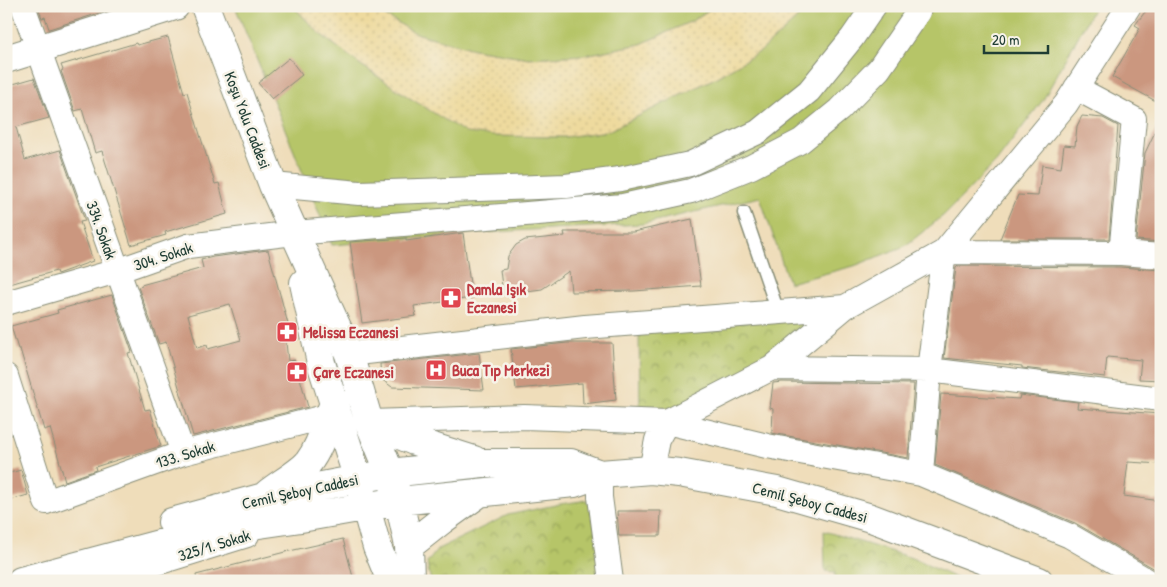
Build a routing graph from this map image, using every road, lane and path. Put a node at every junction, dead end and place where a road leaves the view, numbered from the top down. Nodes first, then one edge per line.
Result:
1 (23, 6) edge
2 (175, 6) edge
3 (205, 6) edge
4 (874, 6) edge
5 (920, 6) edge
6 (1129, 6) edge
7 (37, 48) junction
8 (6, 59) edge
9 (1076, 88) junction
10 (273, 185) junction
11 (744, 213) dead end
12 (294, 233) junction
13 (944, 252) junction
14 (1121, 253) junction
15 (1161, 256) edge
16 (117, 271) junction
17 (6, 303) edge
18 (845, 307) junction
19 (778, 312) junction
20 (349, 354) junction
21 (772, 368) junction
22 (928, 370) junction
23 (6, 376) edge
24 (1161, 399) edge
25 (331, 409) junction
26 (369, 422) junction
27 (667, 422) junction
28 (183, 453) junction
29 (482, 463) junction
30 (651, 470) junction
31 (390, 473) junction
32 (600, 474) junction
33 (921, 474) junction
34 (358, 479) junction
35 (482, 492) junction
36 (264, 497) junction
37 (399, 501) junction
38 (365, 506) junction
39 (301, 518) junction
40 (409, 546) junction
41 (6, 569) edge
42 (1019, 576) edge
43 (21, 581) edge
44 (99, 581) edge
45 (390, 581) edge
46 (410, 581) edge
47 (611, 581) edge
48 (1039, 581) edge
49 (1148, 581) edge

1 - 7 street, 334. Sokak
2 - 7 main road
3 - 10 main road, Koşu Yolu Caddesi
4 - 10 street
5 - 12 street, 304. Sokak
6 - 9 street
7 - 8 main road
7 - 16 street, 334. Sokak
9 - 13 street
9 - 14 street
10 - 12 main road, Koşu Yolu Caddesi
11 - 19 lane
12 - 16 street, 304. Sokak
12 - 20 main road, Koşu Yolu Caddesi
12 - 25 main road, Koşu Yolu Caddesi
13 - 14 street
13 - 18 street
13 - 22 street
14 - 15 street
16 - 17 street, 304. Sokak
16 - 28 street, 334. Sokak
18 - 19 street
18 - 21 street
19 - 20 street
20 - 26 main road, Koşu Yolu Caddesi
21 - 22 street
21 - 27 street
22 - 24 street
22 - 33 street
23 - 28 street, 133. Sokak
25 - 28 street, 133. Sokak
25 - 34 main road, Koşu Yolu Caddesi
25 - 36 main road
26 - 27 street
26 - 29 main road
26 - 31 main road, Koşu Yolu Caddesi
27 - 30 street
27 - 33 street
29 - 31 main road, Cemil Şeboy Caddesi
29 - 32 main road, Cemil Şeboy Caddesi
30 - 32 main road, Cemil Şeboy Caddesi
30 - 42 main road, Cemil Şeboy Caddesi
31 - 34 main road, Cemil Şeboy Caddesi
31 - 37 main road, Koşu Yolu Caddesi
32 - 35 main road, Cemil Şeboy Caddesi
32 - 47 street
33 - 49 street
34 - 36 main road, Cemil Şeboy Caddesi
34 - 38 main road, Koşu Yolu Caddesi
35 - 37 main road, Cemil Şeboy Caddesi
35 - 40 main road
36 - 41 main road, Cemil Şeboy Caddesi
37 - 38 main road, Cemil Şeboy Caddesi
37 - 40 main road, Koşu Yolu Caddesi
38 - 39 main road, Cemil Şeboy Caddesi
38 - 45 main road, Koşu Yolu Caddesi
39 - 43 main road, Cemil Şeboy Caddesi
39 - 44 street, 325/1. Sokak
40 - 46 main road
42 - 48 main road, Cemil Şeboy Caddesi

